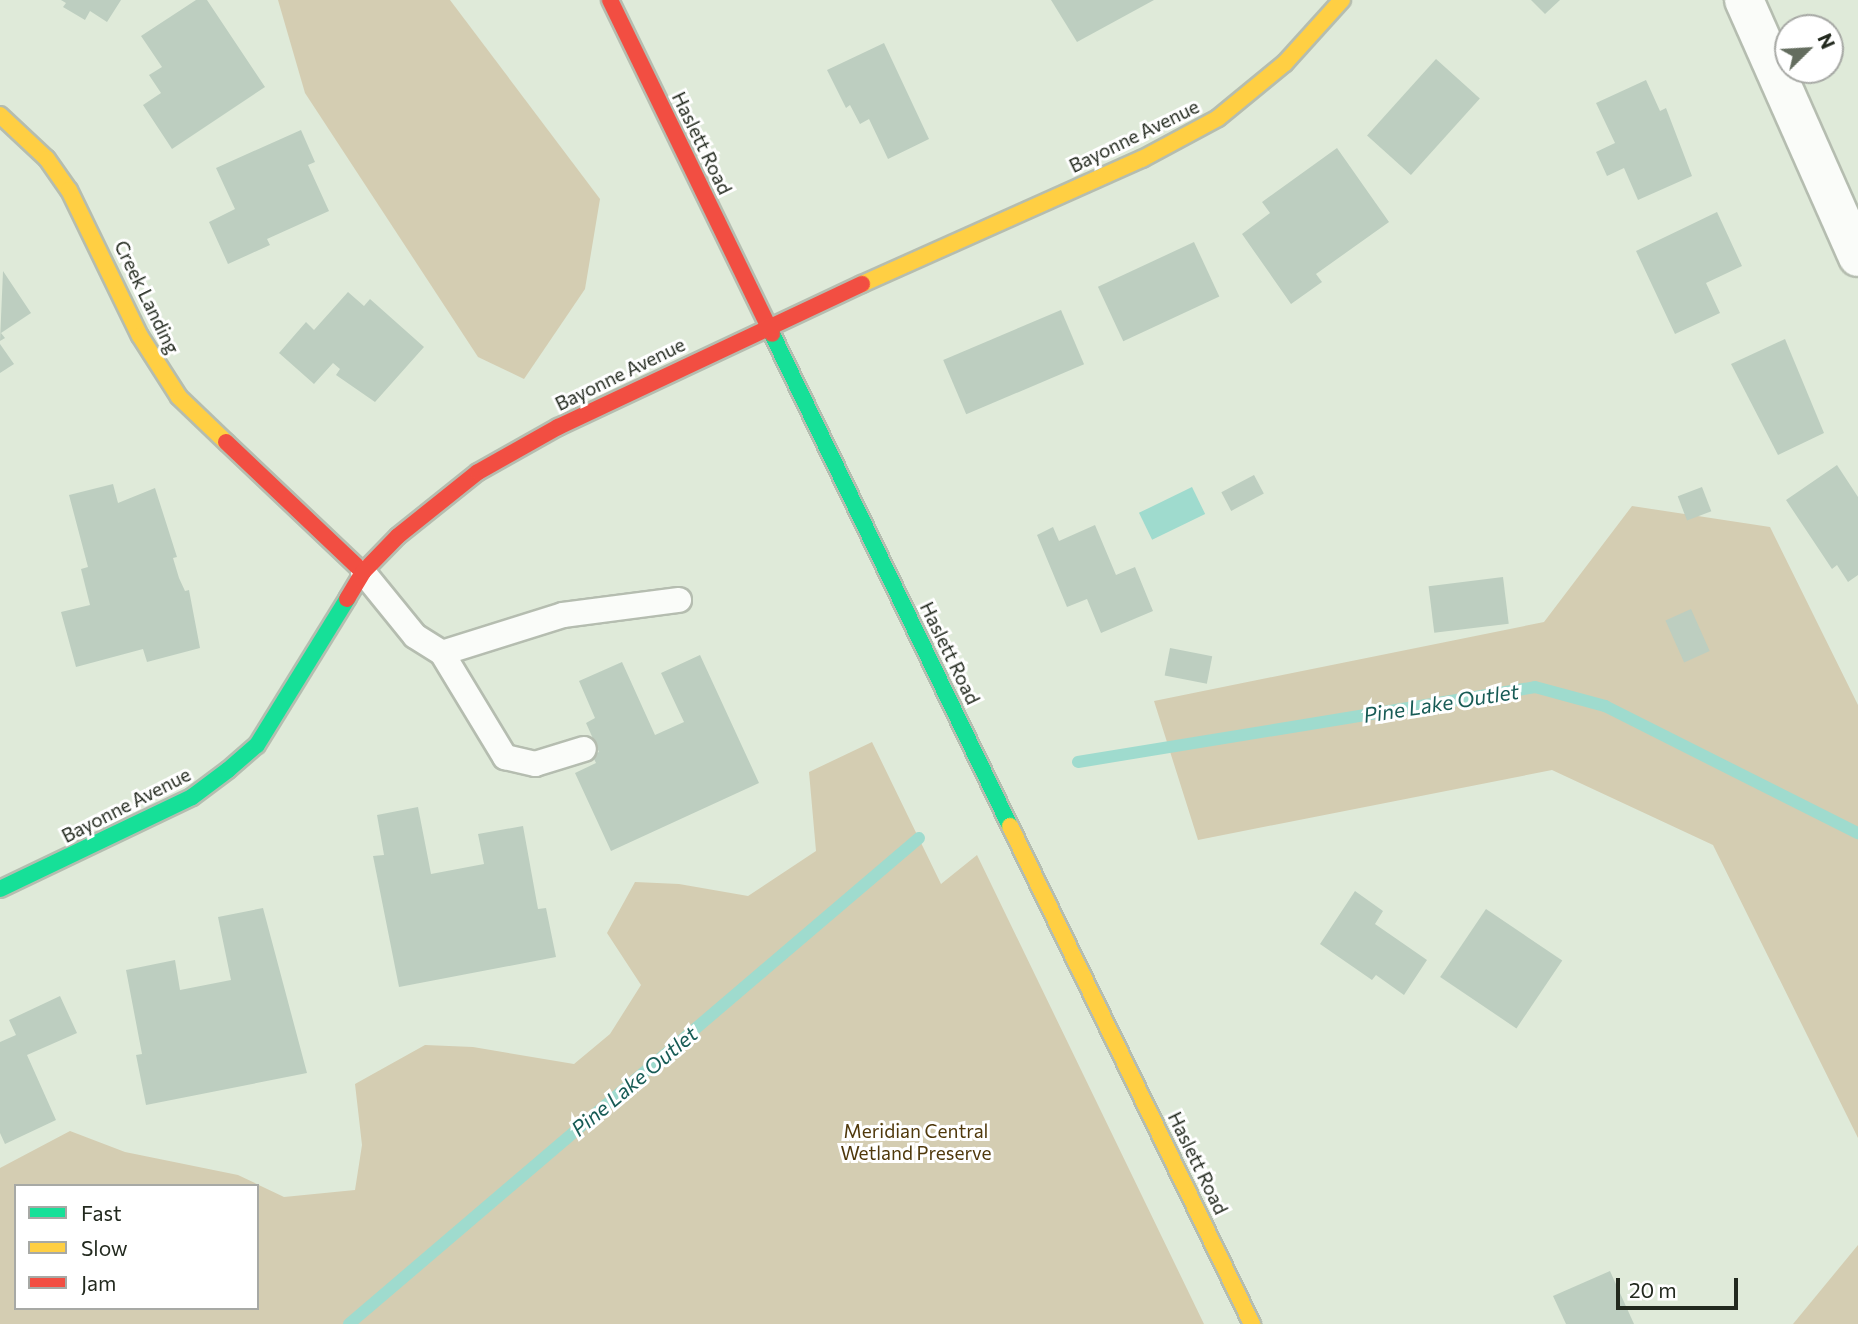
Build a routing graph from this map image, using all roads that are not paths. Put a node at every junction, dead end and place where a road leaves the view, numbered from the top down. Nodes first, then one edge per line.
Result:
1 (610, 0) edge
2 (1342, 0) edge
3 (1744, 0) edge
4 (0, 115) edge
5 (1857, 253) edge
6 (768, 326) junction
7 (363, 572) junction
8 (679, 600) dead end
9 (442, 653) junction
10 (584, 749) dead end
11 (0, 889) edge
12 (1252, 1324) edge

1 - 6 street, Haslett Road
2 - 6 street, Bayonne Avenue
3 - 5 street
4 - 7 street, Creek Landing
6 - 7 street, Bayonne Avenue
6 - 12 street, Haslett Road
7 - 9 lane
7 - 11 street, Bayonne Avenue
8 - 9 lane
9 - 10 lane

